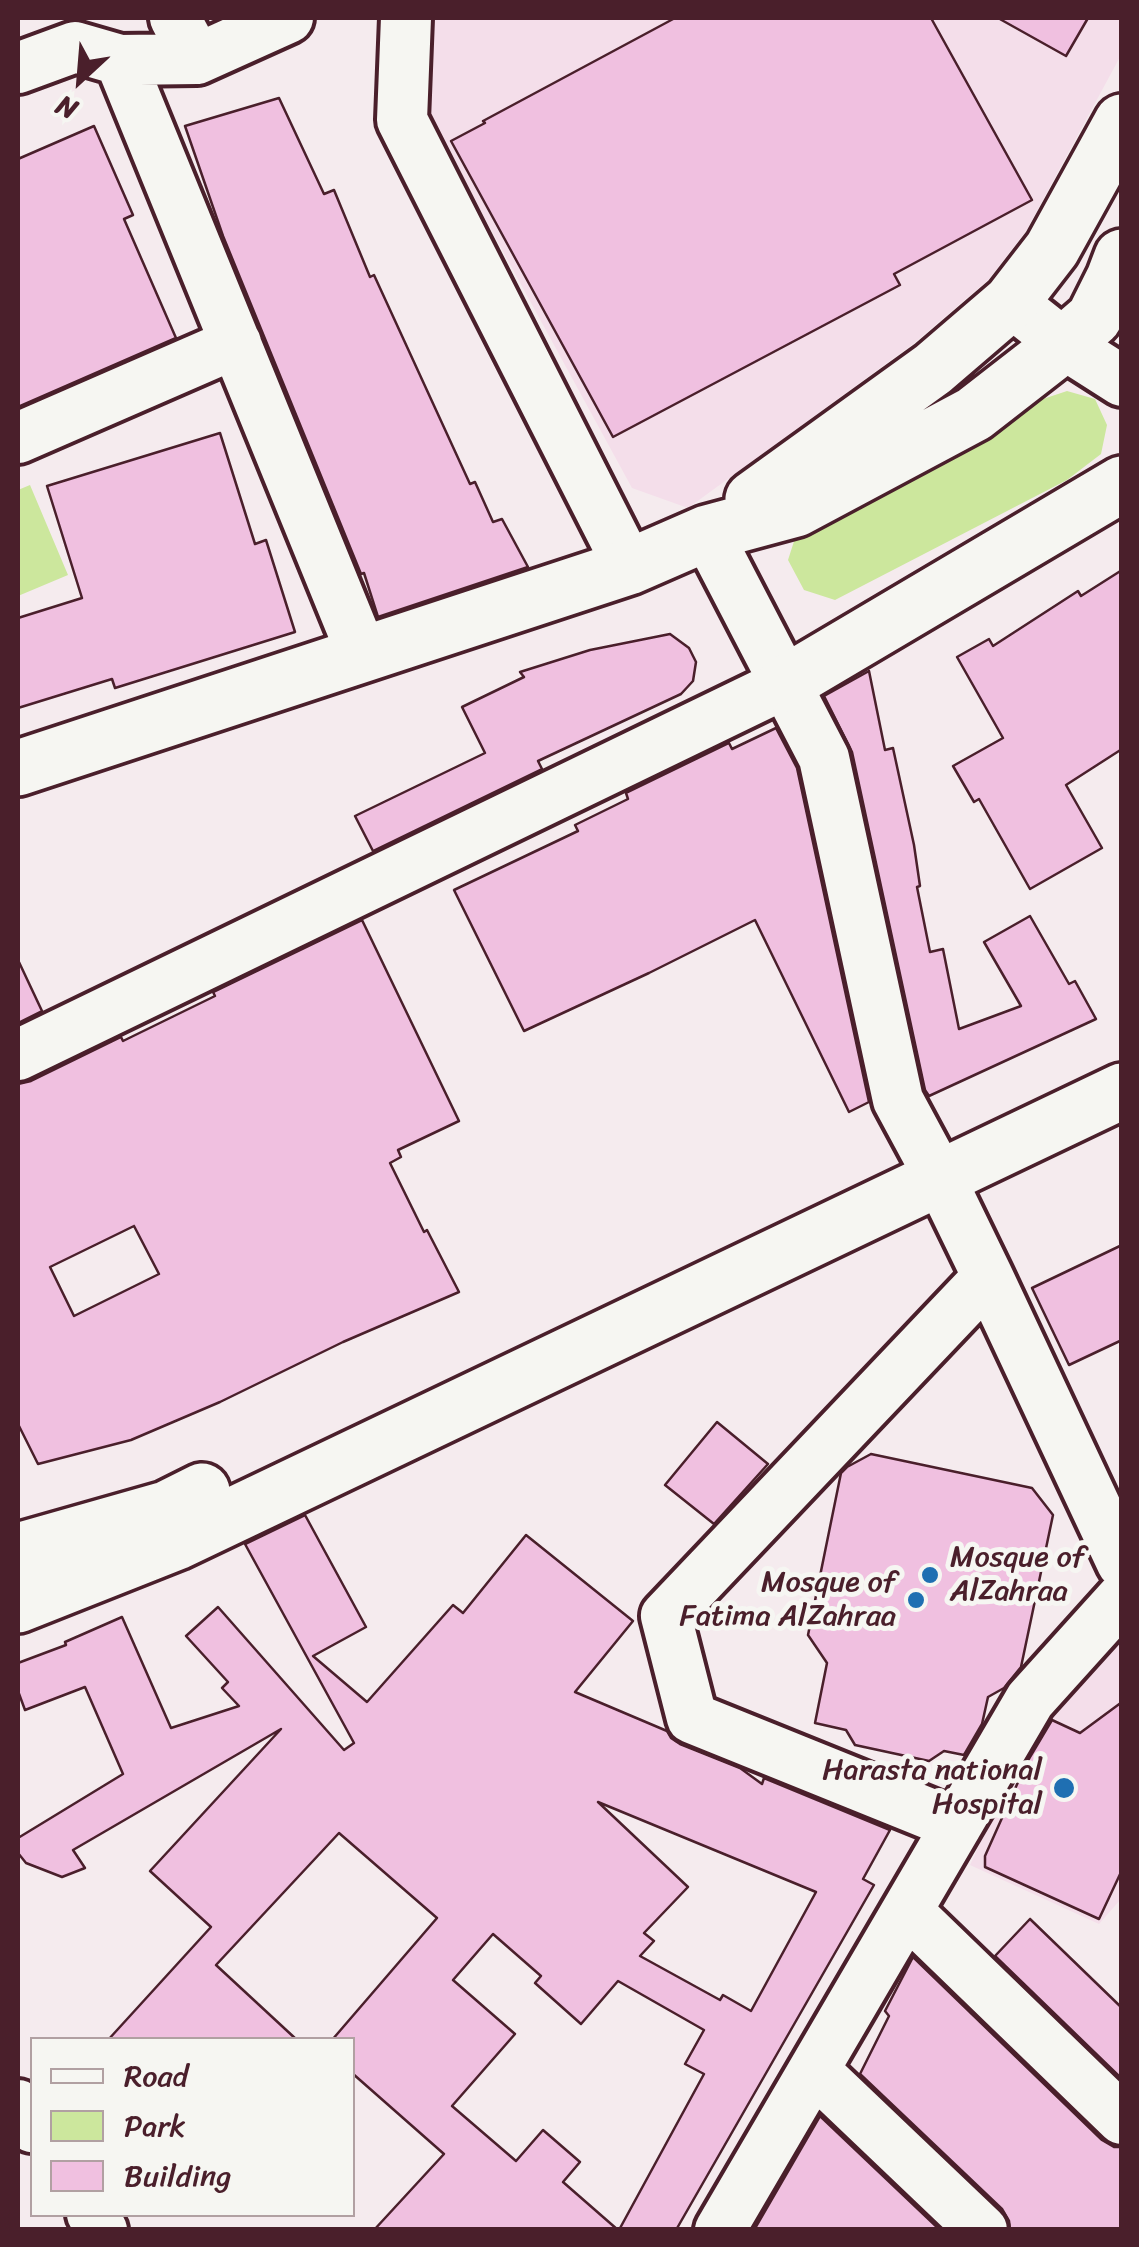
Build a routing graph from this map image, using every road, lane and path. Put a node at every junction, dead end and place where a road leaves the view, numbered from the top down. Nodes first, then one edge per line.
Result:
1 (288, 18) edge
2 (406, 18) edge
3 (186, 38) edge
4 (120, 60) junction
5 (18, 68) edge
6 (1122, 122) edge
7 (1052, 249) junction
8 (1119, 272) edge
9 (1011, 302) junction
10 (236, 343) junction
11 (1064, 344) junction
12 (1122, 381) edge
13 (18, 438) edge
14 (1122, 484) edge
15 (706, 533) junction
16 (629, 566) junction
17 (363, 656) junction
18 (784, 684) junction
19 (18, 768) edge
20 (18, 1054) edge
21 (1122, 1054) edge
22 (1122, 1091) edge
23 (931, 1163) junction
24 (988, 1278) junction
25 (1107, 1494) edge
26 (18, 1552) edge
27 (1122, 1564) edge
28 (1122, 1598) edge
29 (18, 1605) edge
30 (957, 1825) junction
31 (907, 1911) junction
32 (814, 2070) junction
33 (1122, 2119) edge
34 (720, 2230) edge
35 (982, 2230) edge

1 - 3 street
2 - 16 street
3 - 4 street
4 - 5 street
4 - 10 street
6 - 7 main road
7 - 8 street
7 - 9 main road
8 - 11 main road
9 - 11 street
9 - 15 main road
10 - 13 street
10 - 17 street
11 - 12 street
11 - 15 main road
14 - 18 main road
15 - 16 main road
15 - 18 street
16 - 17 main road
17 - 19 main road
18 - 20 street
18 - 23 street
21 - 23 main road
22 - 23 main road
23 - 24 street
23 - 26 main road
23 - 29 main road
24 - 25 street
24 - 30 street
25 - 27 street
28 - 30 street
30 - 31 street
31 - 32 street
31 - 33 street
32 - 34 street
32 - 35 street

